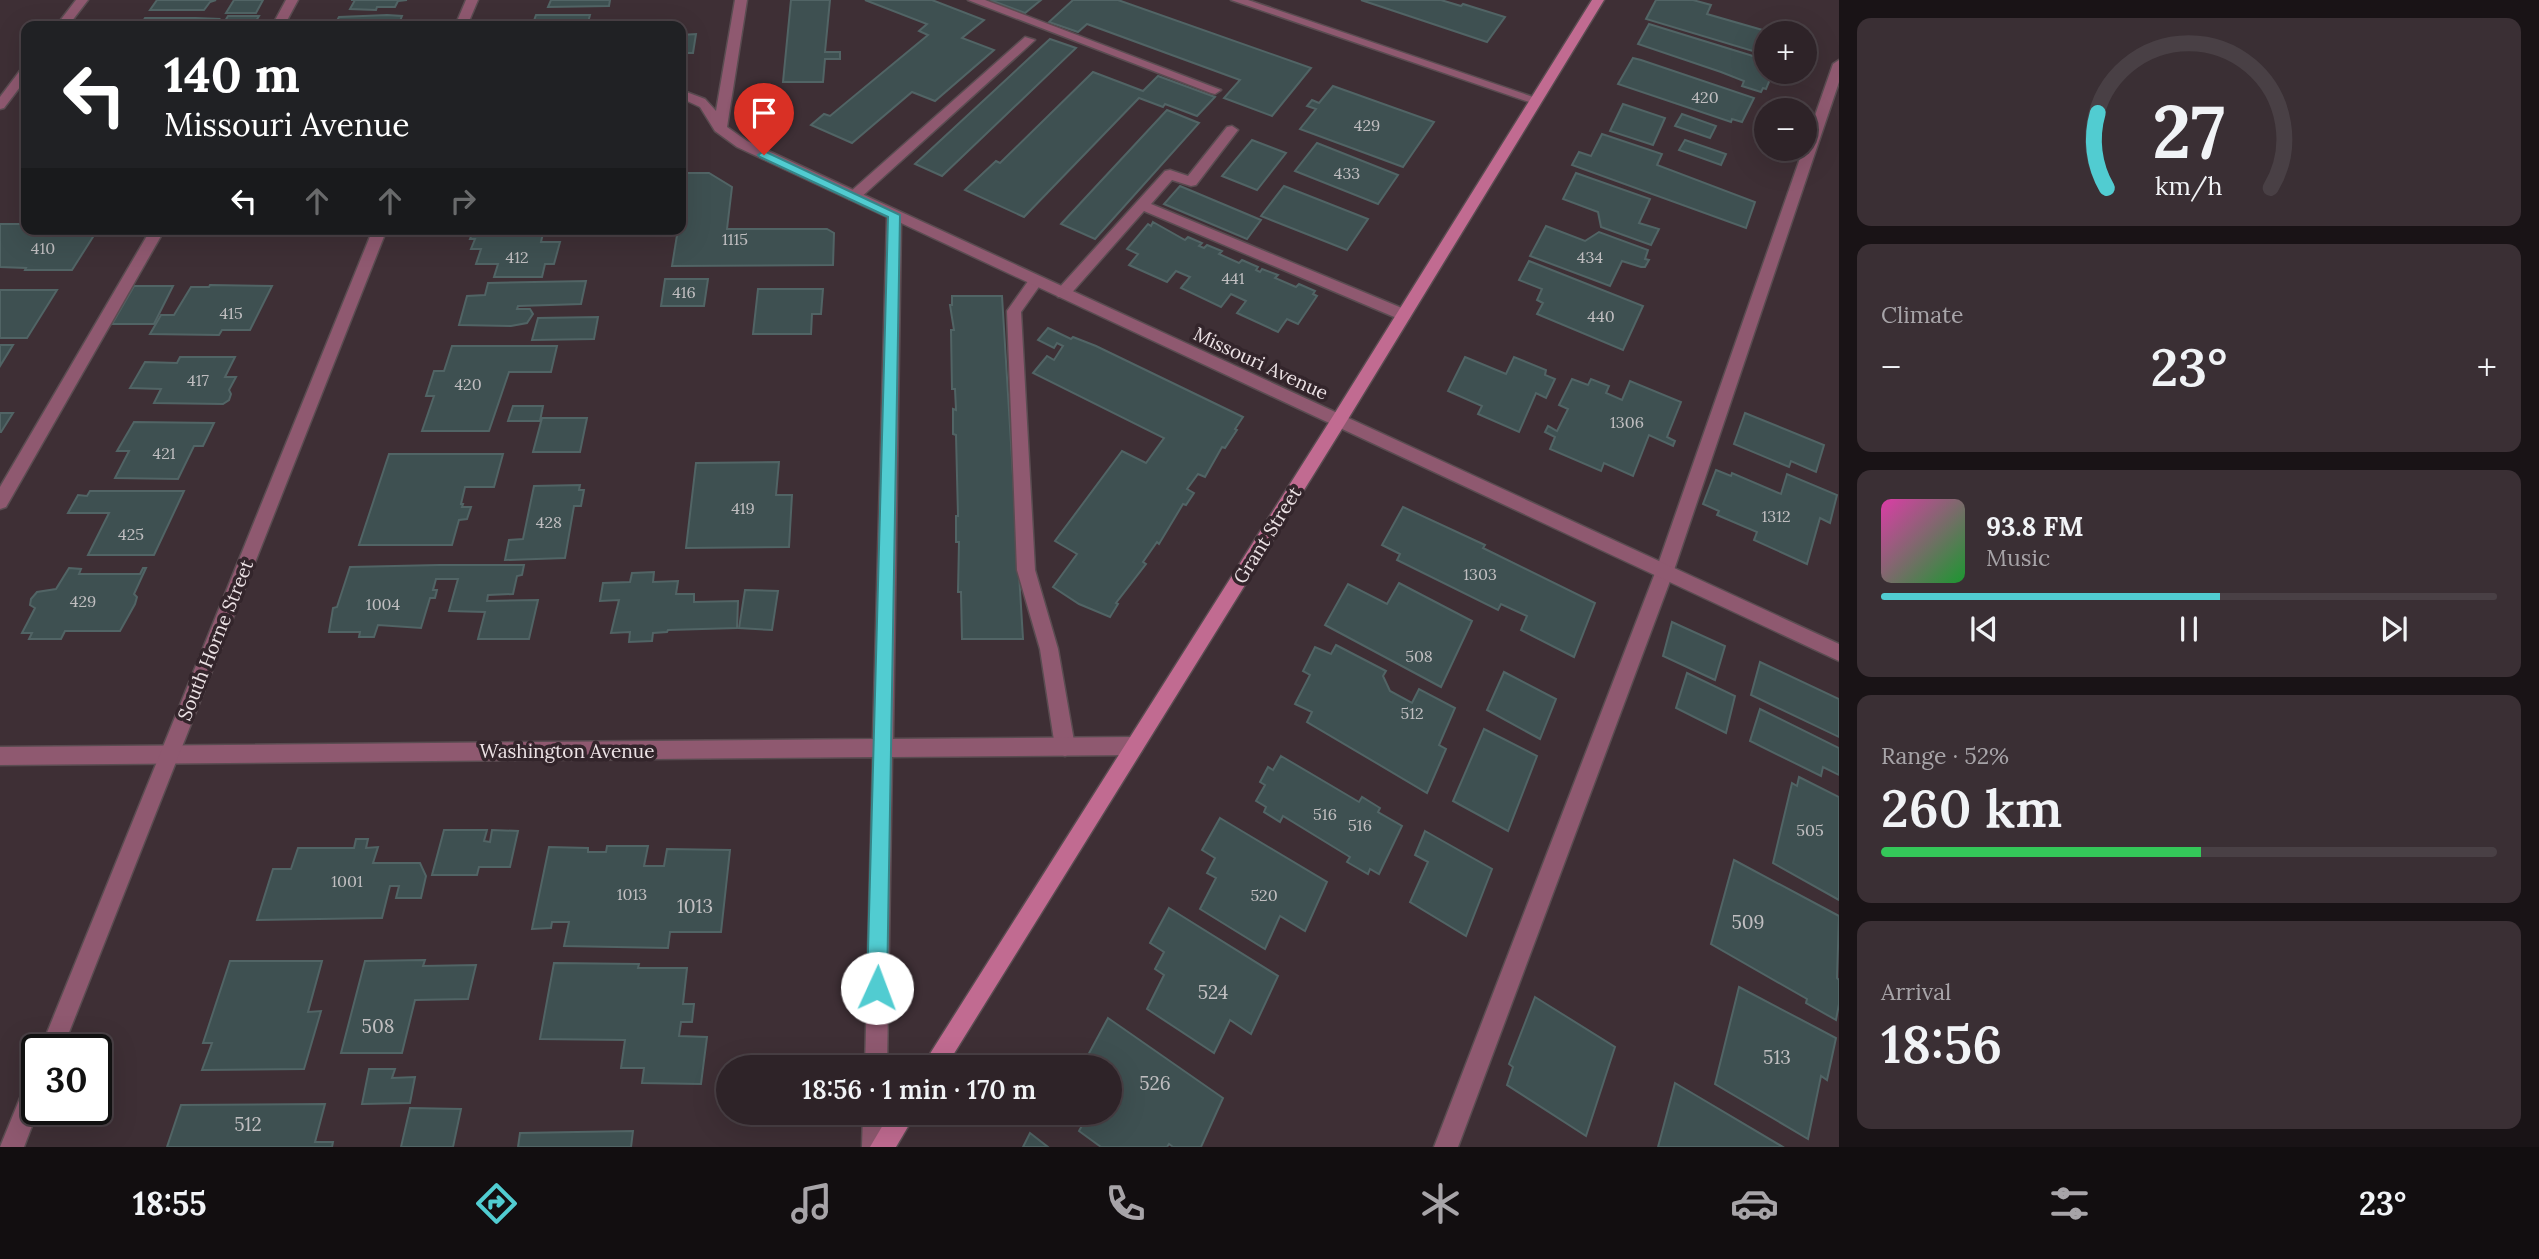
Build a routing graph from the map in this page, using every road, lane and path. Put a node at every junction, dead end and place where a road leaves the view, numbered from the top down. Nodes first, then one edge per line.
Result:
1 (82, 0) edge
2 (292, 0) edge
3 (472, 0) edge
4 (741, 0) edge
5 (974, 0) edge
6 (1237, 0) edge
7 (1598, 0) edge
8 (66, 21) edge
9 (281, 21) edge
10 (463, 21) edge
11 (1029, 40) dead end
12 (1839, 64) edge
13 (21, 76) edge
14 (6, 90) edge
15 (1215, 90) dead end
16 (686, 95) edge
17 (1536, 100) junction
18 (0, 105) edge
19 (720, 128) junction
20 (1232, 130) dead end
21 (854, 196) junction
22 (1142, 205) junction
23 (894, 215) junction
24 (155, 235) edge
25 (378, 235) edge
26 (1037, 281) junction
27 (1063, 293) junction
28 (1404, 315) junction
29 (1339, 421) junction
30 (0, 502) edge
31 (1664, 573) junction
32 (1839, 653) edge
33 (1134, 746) junction
34 (1065, 747) junction
35 (883, 749) junction
36 (170, 753) junction
37 (0, 756) edge
38 (57, 1034) edge
39 (876, 1055) edge
40 (940, 1055) edge
41 (21, 1124) edge
42 (874, 1125) edge
43 (896, 1125) edge
44 (12, 1147) edge
45 (874, 1147) edge
46 (882, 1147) edge
47 (1446, 1147) edge

1 - 8 street
2 - 9 street
3 - 10 street
4 - 19 street
5 - 15 street
6 - 17 street
7 - 17 main road, Grant Street
11 - 21 street
12 - 31 street
13 - 14 street
14 - 18 street
16 - 19 street, Missouri Avenue
17 - 28 main road, Grant Street
19 - 21 street, Missouri Avenue
20 - 22 street
21 - 23 street, Missouri Avenue
22 - 27 street
22 - 28 street
23 - 26 street, Missouri Avenue
23 - 35 street
24 - 30 street
25 - 36 street, South Horne Street
26 - 27 street, Missouri Avenue
26 - 34 street
27 - 29 street, Missouri Avenue
28 - 29 main road, Grant Street
29 - 31 street, Missouri Avenue
29 - 33 main road, Grant Street
31 - 32 street, Missouri Avenue
31 - 47 street
33 - 34 street, Washington Avenue
33 - 40 main road, Grant Street
34 - 35 street, Washington Avenue
35 - 36 street, Washington Avenue
35 - 39 street
36 - 37 street, Washington Avenue
36 - 38 street, South Horne Street
41 - 44 street
42 - 45 street
43 - 46 main road

